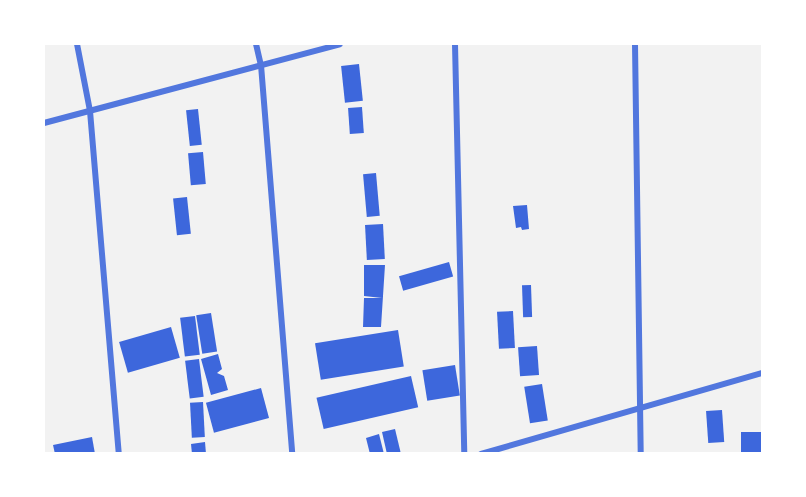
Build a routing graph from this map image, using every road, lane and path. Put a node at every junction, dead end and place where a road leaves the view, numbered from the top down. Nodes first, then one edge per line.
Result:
1 (77, 44) edge
2 (256, 44) edge
3 (339, 44) edge
4 (455, 44) edge
5 (635, 44) edge
6 (261, 65) junction
7 (90, 111) junction
8 (44, 123) edge
9 (762, 374) edge
10 (642, 408) junction
11 (119, 453) edge
12 (292, 453) edge
13 (464, 453) edge
14 (481, 453) edge
15 (641, 453) edge

1 - 7 street
2 - 6 street
3 - 6 street
4 - 13 street
5 - 10 street
6 - 7 street
6 - 12 street
7 - 8 street
7 - 11 street
9 - 10 street
10 - 14 street
10 - 15 street

